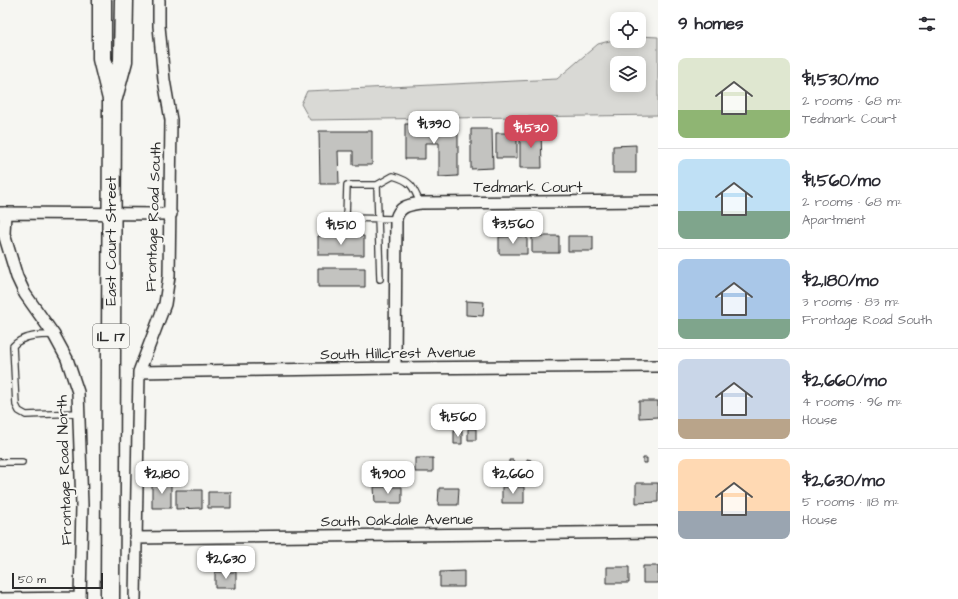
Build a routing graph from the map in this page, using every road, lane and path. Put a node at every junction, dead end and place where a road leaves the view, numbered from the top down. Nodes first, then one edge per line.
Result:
1 (102, 0) edge
2 (124, 0) edge
3 (159, 0) edge
4 (112, 99) junction
5 (377, 185) junction
6 (658, 201) edge
7 (420, 203) junction
8 (3, 213) edge
9 (112, 213) junction
10 (171, 214) junction
11 (398, 214) junction
12 (377, 218) junction
13 (380, 279) dead end
14 (54, 335) junction
15 (658, 366) edge
16 (395, 368) junction
17 (139, 372) junction
18 (79, 413) junction
19 (0, 462) edge
20 (22, 462) dead end
21 (658, 532) edge
22 (136, 538) junction
23 (0, 599) edge
24 (80, 599) edge
25 (110, 599) edge
26 (135, 599) edge

1 - 4 highway, IL 17
2 - 4 highway, IL 17
3 - 10 street, Frontage Road South
4 - 9 highway, East Court Street / IL 17
5 - 7 lane
5 - 12 lane
5 - 12 lane
6 - 7 street, Tedmark Court
7 - 11 street, Tedmark Court
8 - 9 street
8 - 14 street, Frontage Road North
9 - 10 street
9 - 25 highway, East Court Street / IL 17
10 - 17 street, Frontage Road South
11 - 12 lane
11 - 16 street
12 - 13 lane
14 - 18 street, Frontage Road North
14 - 18 lane
15 - 16 street, South Hillcrest Avenue
16 - 17 street, South Hillcrest Avenue
17 - 22 street, Frontage Road South
18 - 24 street, Frontage Road North
19 - 20 lane
21 - 22 street, South Oakdale Avenue
22 - 26 street, Frontage Road South
23 - 24 street

